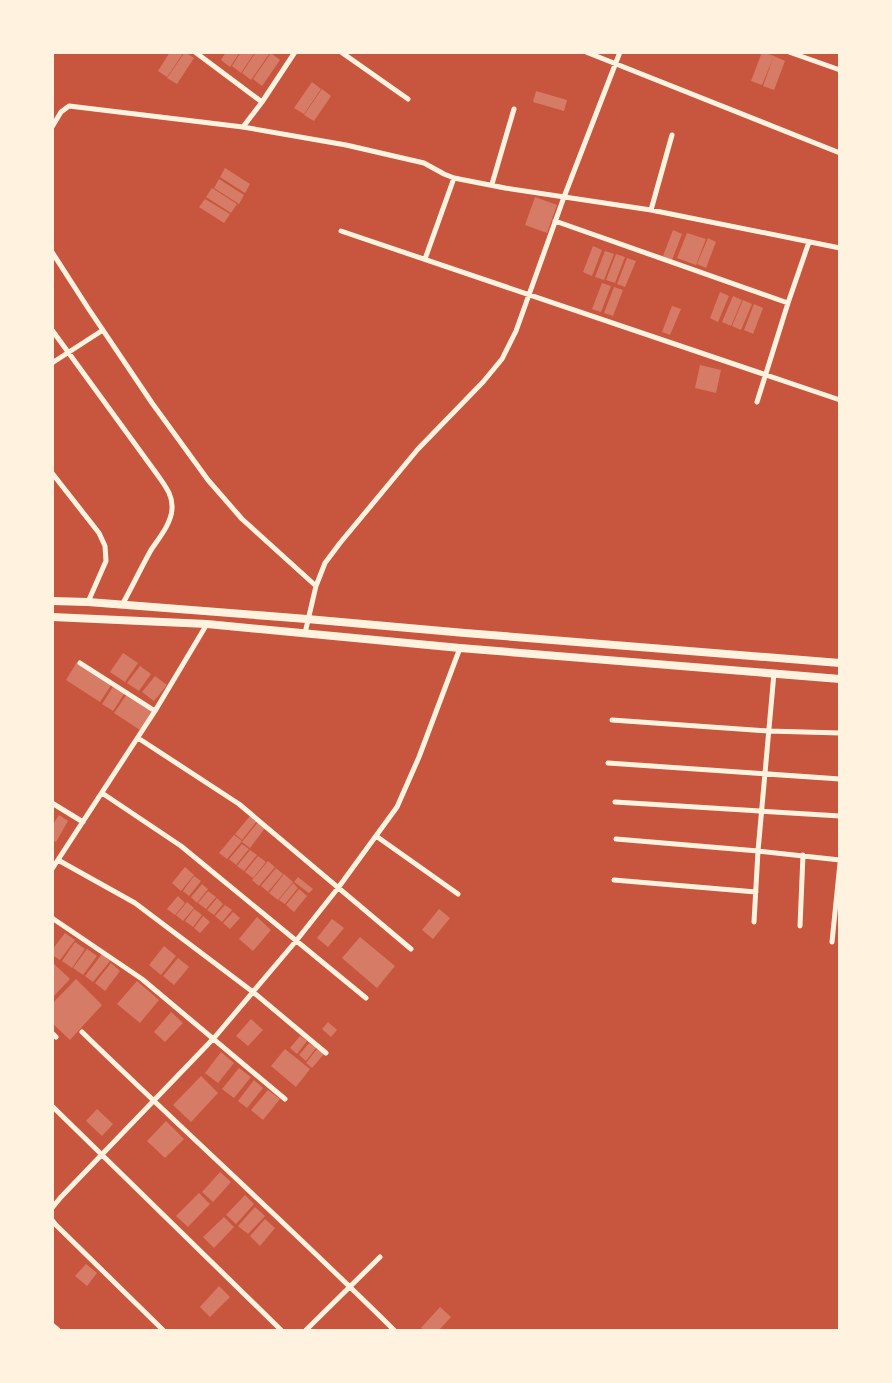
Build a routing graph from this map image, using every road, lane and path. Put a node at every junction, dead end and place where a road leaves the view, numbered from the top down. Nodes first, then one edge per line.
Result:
1 (195, 52) edge
2 (295, 52) edge
3 (341, 52) edge
4 (586, 52) edge
5 (620, 52) edge
6 (789, 52) edge
7 (799, 54) edge
8 (616, 64) junction
9 (840, 70) edge
10 (408, 99) dead end
11 (262, 102) junction
12 (514, 109) dead end
13 (52, 127) edge
14 (243, 127) junction
15 (672, 135) dead end
16 (840, 153) edge
17 (454, 178) junction
18 (492, 184) junction
19 (564, 197) junction
20 (651, 210) junction
21 (555, 221) junction
22 (341, 231) dead end
23 (809, 242) junction
24 (840, 248) edge
25 (52, 252) edge
26 (425, 259) junction
27 (529, 295) junction
28 (788, 303) junction
29 (52, 330) edge
30 (102, 330) junction
31 (68, 353) junction
32 (52, 363) edge
33 (766, 374) junction
34 (840, 400) edge
35 (757, 402) dead end
36 (52, 473) edge
37 (316, 586) junction
38 (52, 602) edge
39 (88, 602) junction
40 (122, 606) junction
41 (52, 617) edge
42 (308, 619) junction
43 (207, 624) junction
44 (305, 633) junction
45 (460, 648) junction
46 (80, 662) dead end
47 (840, 663) edge
48 (774, 673) junction
49 (840, 679) edge
50 (155, 711) junction
51 (612, 720) dead end
52 (768, 731) junction
53 (840, 733) edge
54 (138, 738) junction
55 (608, 763) dead end
56 (765, 773) junction
57 (840, 778) edge
58 (102, 793) junction
59 (615, 802) dead end
60 (52, 803) edge
61 (762, 812) junction
62 (840, 816) edge
63 (83, 822) junction
64 (376, 836) junction
65 (616, 839) dead end
66 (758, 851) junction
67 (803, 855) junction
68 (58, 860) junction
69 (840, 861) edge
70 (52, 868) edge
71 (614, 880) dead end
72 (338, 888) junction
73 (756, 892) junction
74 (458, 894) dead end
75 (52, 918) edge
76 (754, 922) dead end
77 (800, 926) dead end
78 (296, 941) junction
79 (832, 942) dead end
80 (411, 949) dead end
81 (253, 992) junction
82 (366, 998) dead end
83 (82, 1032) dead end
84 (214, 1038) junction
85 (326, 1053) dead end
86 (285, 1099) dead end
87 (153, 1101) junction
88 (52, 1106) edge
89 (103, 1155) junction
90 (52, 1208) edge
91 (52, 1220) edge
92 (380, 1257) dead end
93 (350, 1287) junction
94 (52, 1325) edge
95 (58, 1330) edge
96 (163, 1330) edge
97 (281, 1330) edge
98 (306, 1330) edge
99 (394, 1330) edge

1 - 11 street
2 - 11 street
3 - 10 street
4 - 8 street
5 - 8 street
6 - 7 street
7 - 9 street
8 - 16 street
8 - 19 street
11 - 14 street
12 - 18 street
13 - 14 street
14 - 17 street
15 - 20 street
17 - 18 street
17 - 26 street
18 - 19 street
19 - 20 street
19 - 21 street
20 - 23 street
21 - 27 street
21 - 28 street
22 - 26 street
23 - 24 street
23 - 28 street
25 - 30 street
26 - 27 street
27 - 33 street
27 - 37 street
28 - 33 street
29 - 31 street
30 - 31 street
30 - 37 street
31 - 32 street
31 - 40 street
33 - 34 street
33 - 35 street
36 - 39 street
37 - 42 street
38 - 39 main road
39 - 40 main road
40 - 42 main road
41 - 43 main road
42 - 44 street
42 - 47 main road
43 - 44 main road
43 - 50 street
44 - 45 main road
45 - 48 main road
45 - 64 street
46 - 50 street
48 - 49 main road
48 - 52 street
50 - 54 street
51 - 52 street
52 - 53 street
52 - 56 street
54 - 58 street
54 - 72 street
55 - 56 street
56 - 57 street
56 - 61 street
58 - 63 street
58 - 78 street
59 - 61 street
60 - 63 street
61 - 62 street
61 - 66 street
63 - 68 street
64 - 72 street
64 - 74 street
65 - 66 street
66 - 67 street
66 - 73 street
67 - 69 street
67 - 77 street
68 - 70 street
68 - 81 street
69 - 79 street
71 - 73 street
72 - 78 street
72 - 80 street
73 - 76 street
75 - 84 street
78 - 81 street
78 - 82 street
81 - 84 street
81 - 85 street
83 - 87 street
84 - 86 street
84 - 87 street
87 - 89 street
87 - 93 street
88 - 89 street
89 - 90 street
89 - 97 street
91 - 96 street
92 - 93 street
93 - 98 street
93 - 99 street
94 - 95 street

